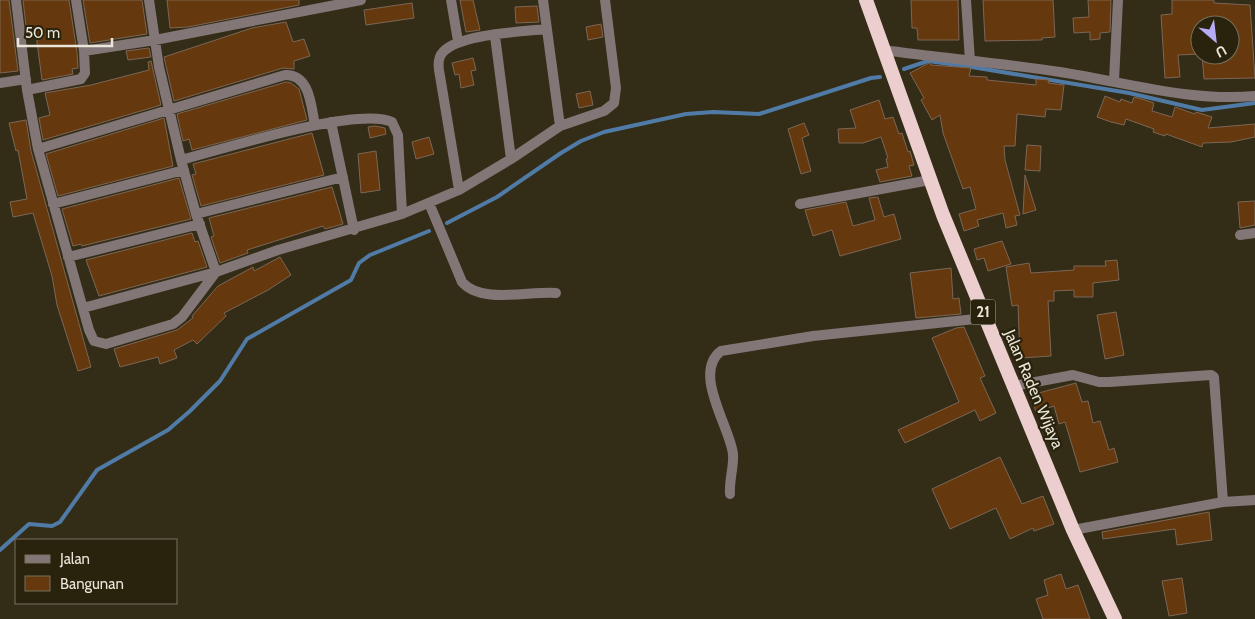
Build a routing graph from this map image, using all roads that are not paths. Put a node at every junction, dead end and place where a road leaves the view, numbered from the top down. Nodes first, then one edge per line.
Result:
1 (16, 0) edge
2 (76, 0) edge
3 (149, 0) edge
4 (361, 0) edge
5 (451, 0) edge
6 (543, 0) edge
7 (605, 0) edge
8 (866, 0) edge
9 (966, 0) edge
10 (1118, 0) edge
11 (342, 2) edge
12 (546, 28) junction
13 (495, 36) junction
14 (155, 40) junction
15 (458, 42) junction
16 (883, 50) junction
17 (84, 51) junction
18 (970, 61) junction
19 (26, 79) junction
20 (1114, 81) junction
21 (0, 83) edge
22 (27, 90) junction
23 (1255, 96) edge
24 (168, 111) junction
25 (331, 122) junction
26 (315, 125) junction
27 (560, 126) junction
28 (38, 149) junction
29 (511, 159) junction
30 (182, 165) junction
31 (343, 177) junction
32 (930, 180) junction
33 (459, 190) junction
34 (429, 203) junction
35 (53, 204) junction
36 (800, 204) dead end
37 (196, 214) junction
38 (402, 214) junction
39 (200, 224) junction
40 (354, 230) junction
41 (1255, 233) edge
42 (1240, 235) dead end
43 (68, 257) junction
44 (216, 272) junction
45 (556, 293) dead end
46 (84, 308) junction
47 (985, 318) junction
48 (1014, 386) junction
49 (730, 494) dead end
50 (1255, 500) edge
51 (1223, 502) junction
52 (1073, 530) junction
53 (1115, 619) edge

1 - 19 street
2 - 17 street
3 - 14 street
4 - 11 street
5 - 15 street
6 - 12 street
7 - 27 street
8 - 16 highway, Jalan Raden Wijaya / 21
9 - 18 street
10 - 20 street
11 - 14 street
12 - 13 street
12 - 27 street
13 - 15 street
13 - 29 street
14 - 17 street
14 - 24 street
15 - 33 street
16 - 18 street
16 - 32 highway, Jalan Raden Wijaya / 21
17 - 22 street
18 - 20 street
19 - 21 street
19 - 22 street
20 - 23 street
22 - 28 street
24 - 26 street
24 - 28 street
24 - 30 street
25 - 26 street
25 - 31 street
25 - 38 street
26 - 30 street
27 - 29 street
28 - 35 street
29 - 33 street
30 - 35 street
30 - 37 street
31 - 37 street
31 - 40 street
32 - 36 street
32 - 47 highway, Jalan Raden Wijaya / 21
33 - 34 street
34 - 38 street
34 - 45 street
35 - 43 street
37 - 39 street
38 - 40 street
39 - 43 street
39 - 44 street
40 - 44 street
41 - 42 street
43 - 46 street
44 - 46 street
44 - 46 street
47 - 48 highway, Jalan Raden Wijaya / 21
47 - 49 street
48 - 51 street
48 - 52 highway, Jalan Raden Wijaya / 21
50 - 51 street
51 - 52 street
52 - 53 highway, Jalan Raden Wijaya / 21

